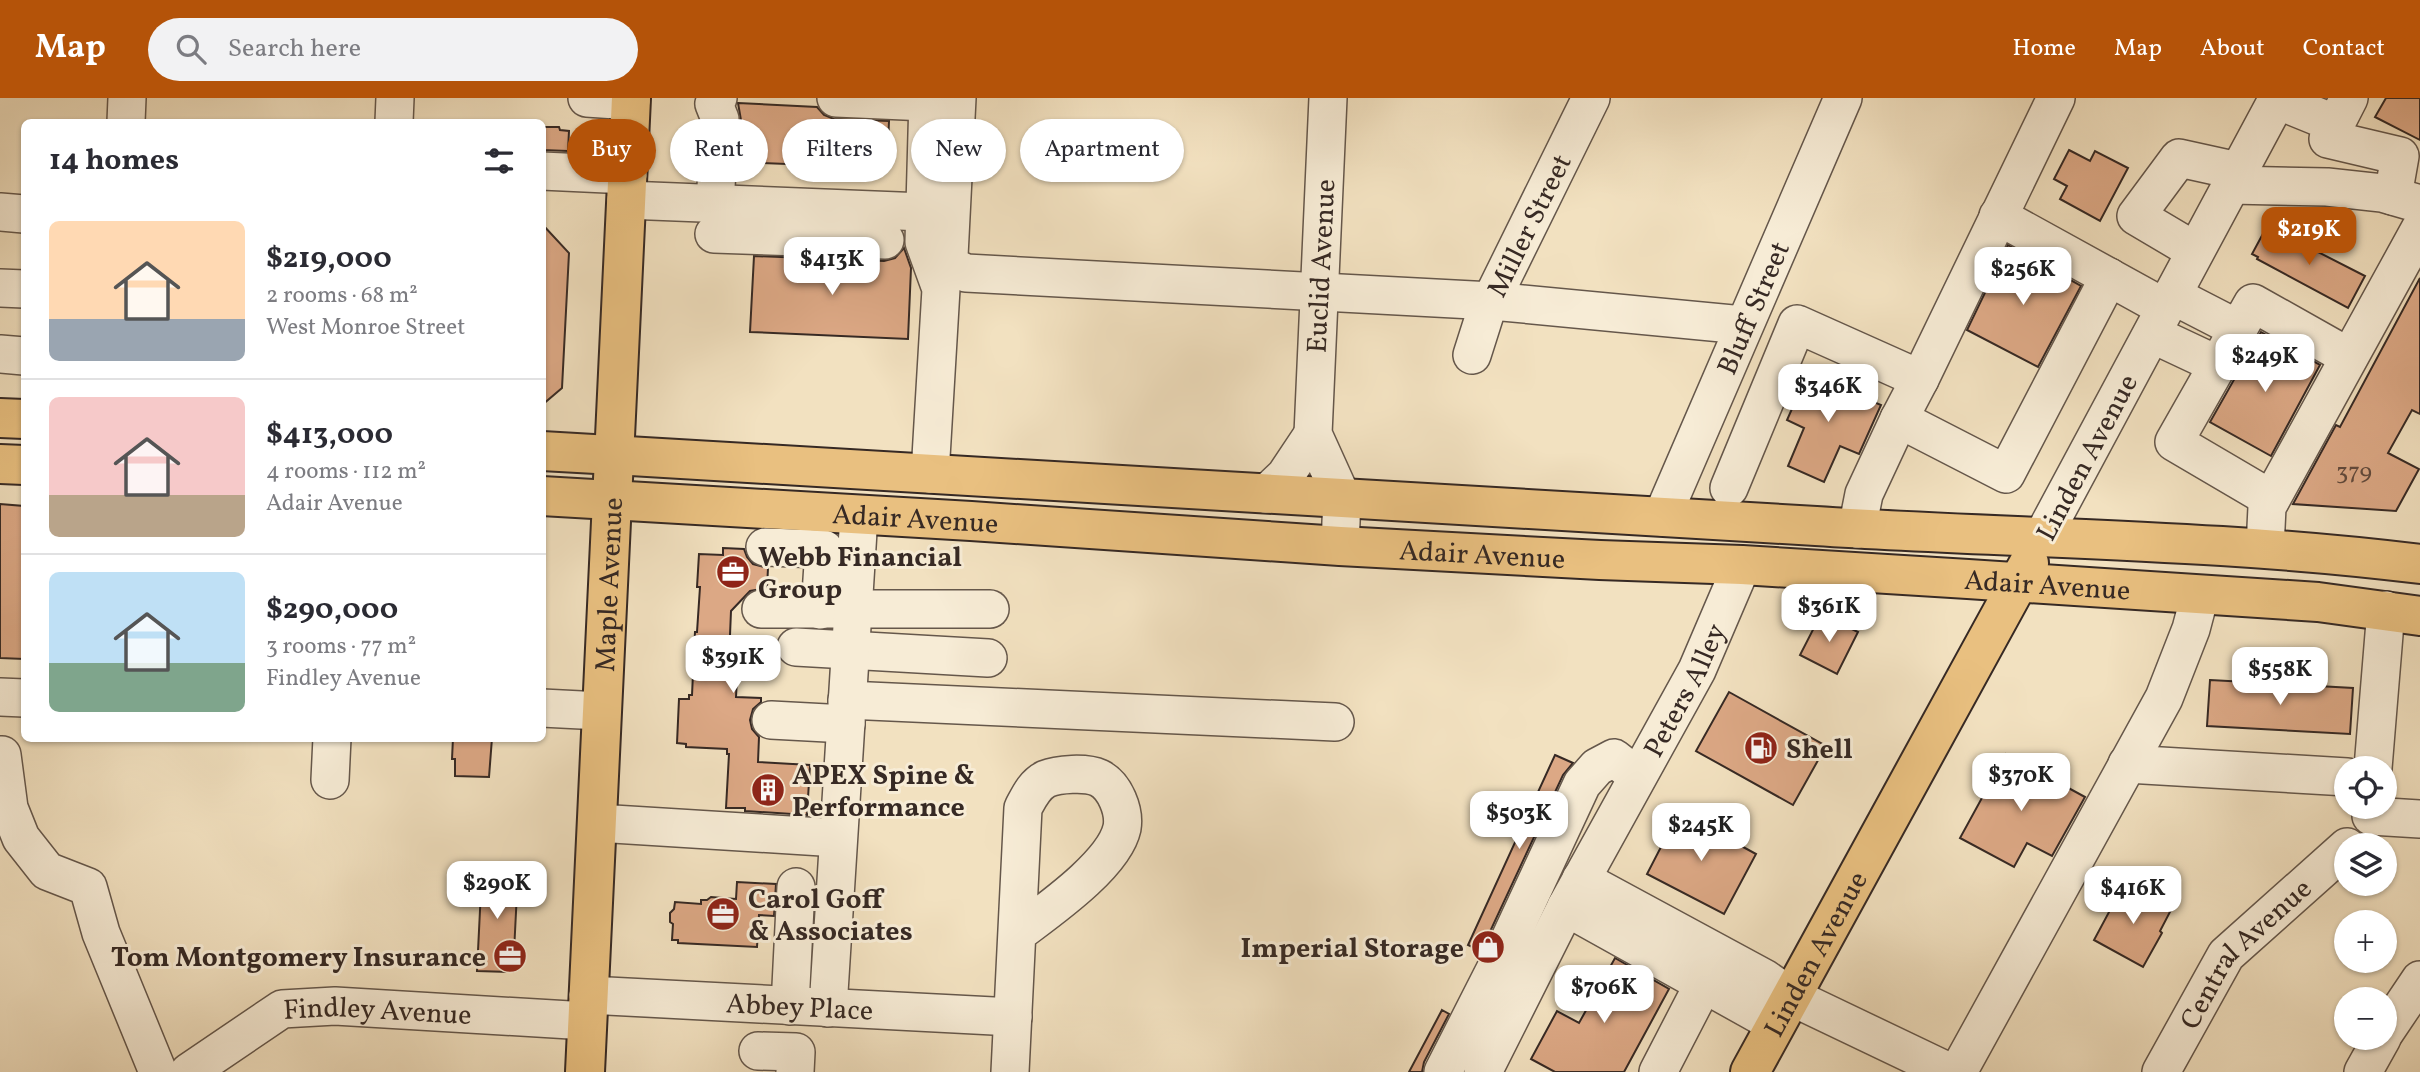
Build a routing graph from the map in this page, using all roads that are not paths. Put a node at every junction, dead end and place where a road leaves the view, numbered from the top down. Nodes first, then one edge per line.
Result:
1 (127, 98) edge
2 (395, 98) edge
3 (587, 98) edge
4 (718, 98) edge
5 (836, 98) edge
6 (1328, 98) edge
7 (1591, 98) edge
8 (1843, 98) edge
9 (2056, 98) edge
10 (631, 99) edge
11 (937, 99) edge
12 (2278, 99) edge
13 (2343, 111) edge
14 (126, 119) edge
15 (394, 119) edge
16 (2410, 159) edge
17 (546, 172) edge
18 (2235, 178) junction
19 (627, 187) junction
20 (2407, 200) edge
21 (0, 212) edge
22 (21, 214) edge
23 (1998, 216) junction
24 (715, 219) junction
25 (2420, 229) edge
26 (909, 234) junction
27 (2195, 251) junction
28 (2109, 277) junction
29 (0, 288) edge
30 (21, 289) edge
31 (1319, 290) junction
32 (1492, 301) junction
33 (2163, 312) junction
34 (1743, 325) junction
35 (2238, 329) junction
36 (0, 354) edge
37 (21, 355) edge
38 (1472, 355) dead end
39 (2349, 357) junction
40 (2218, 365) junction
41 (1920, 379) junction
42 (0, 418) edge
43 (21, 419) edge
44 (1899, 419) junction
45 (1314, 434) junction
46 (546, 451) edge
47 (614, 455) junction
48 (0, 464) edge
49 (21, 465) edge
50 (930, 474) junction
51 (1730, 488) dead end
52 (1266, 494) junction
53 (546, 496) edge
54 (1342, 498) junction
55 (2271, 499) junction
56 (611, 501) junction
57 (859, 514) junction
58 (1662, 517) junction
59 (1857, 529) junction
60 (2043, 536) junction
61 (1340, 546) junction
62 (765, 547) dead end
63 (2265, 548) junction
64 (2420, 564) edge
65 (1742, 565) junction
66 (2019, 582) junction
67 (2200, 595) junction
68 (761, 609) dead end
69 (990, 609) dead end
70 (836, 610) junction
71 (2403, 613) edge
72 (796, 647) dead end
73 (850, 650) junction
74 (988, 658) dead end
75 (0, 696) edge
76 (21, 698) edge
77 (546, 709) edge
78 (601, 711) junction
79 (846, 712) junction
80 (771, 720) dead end
81 (1335, 722) dead end
82 (331, 742) edge
83 (0, 755) edge
84 (2375, 756) edge
85 (2127, 764) junction
86 (1637, 776) junction
87 (2334, 776) edge
88 (330, 780) dead end
89 (2397, 815) edge
90 (2420, 819) edge
91 (597, 823) junction
92 (838, 838) junction
93 (2334, 859) edge
94 (796, 887) dead end
95 (1574, 893) junction
96 (1018, 933) dead end
97 (2420, 980) edge
98 (1703, 985) junction
99 (790, 1006) junction
100 (587, 1008) junction
101 (828, 1008) junction
102 (1783, 1010) junction
103 (2397, 1014) edge
104 (1013, 1017) junction
105 (2375, 1050) edge
106 (758, 1051) dead end
107 (158, 1072) edge
108 (188, 1072) edge
109 (585, 1072) edge
110 (795, 1072) edge
111 (1010, 1072) edge
112 (1443, 1072) edge
113 (1483, 1072) edge
114 (1658, 1072) edge
115 (1750, 1072) edge
116 (1949, 1072) edge
117 (1958, 1072) edge
118 (2161, 1072) edge
119 (2363, 1072) edge

1 - 14 street
2 - 15 street
3 - 10 street
4 - 24 street
5 - 11 street
6 - 31 street, Euclid Avenue
7 - 32 street, Miller Street
8 - 34 street, Bluff Street
9 - 23 street
10 - 19 main road, Maple Avenue
11 - 26 street
11 - 31 street
12 - 13 street
12 - 18 street, Linden Avenue
13 - 16 street
16 - 20 street
17 - 19 street
18 - 20 street
18 - 27 street, Linden Avenue
18 - 27 street
19 - 24 street
19 - 47 main road, Maple Avenue
21 - 22 street
23 - 28 street
23 - 41 street
24 - 26 street
24 - 26 street
25 - 39 street
26 - 50 street
27 - 33 street, Linden Avenue
28 - 33 street
28 - 44 street
29 - 30 street
31 - 32 street
31 - 45 street, Euclid Avenue
32 - 34 street
32 - 38 street, Miller Street
33 - 35 street
33 - 40 street
33 - 60 street, Linden Avenue
34 - 58 street, Bluff Street
35 - 39 street
35 - 40 street
36 - 37 street
39 - 55 street
40 - 55 street
41 - 44 street
41 - 51 street
42 - 43 main road
44 - 59 street
45 - 52 street
45 - 54 street, Euclid Avenue
46 - 47 main road, Adair Avenue
47 - 50 main road, Adair Avenue
47 - 56 main road, Maple Avenue
48 - 49 main road
50 - 52 main road, Adair Avenue
52 - 54 main road, Adair Avenue
53 - 56 main road, Adair Avenue
54 - 58 main road, Adair Avenue
54 - 61 street, Euclid Avenue
55 - 63 street
56 - 57 main road, Adair Avenue
56 - 78 main road, Maple Avenue
57 - 61 main road, Adair Avenue
57 - 70 street
58 - 59 main road, Adair Avenue
59 - 60 main road, Adair Avenue
60 - 63 main road, Adair Avenue
60 - 66 main road, Linden Avenue
61 - 65 main road, Adair Avenue
62 - 70 street
63 - 64 main road, Adair Avenue
65 - 66 main road, Adair Avenue
65 - 86 street, Peters Alley
66 - 67 main road, Adair Avenue
66 - 102 main road, Linden Avenue
67 - 71 main road, Adair Avenue
67 - 85 street
68 - 70 street
69 - 70 street
70 - 73 street
71 - 84 street
72 - 73 street
73 - 74 street
73 - 79 street
75 - 76 street
77 - 78 street
78 - 91 main road, Maple Avenue
79 - 80 street
79 - 81 street
79 - 92 street
82 - 88 street
83 - 107 street
85 - 87 street
85 - 117 street
86 - 95 street, Peters Alley
86 - 112 street
89 - 90 street, Central Avenue
91 - 92 street
91 - 100 main road, Maple Avenue
92 - 101 street
93 - 118 street, Central Avenue
94 - 99 street
95 - 98 street
95 - 102 street
95 - 113 street, Peters Alley
96 - 104 street
97 - 103 street
98 - 102 street
98 - 114 street
99 - 100 street, Abbey Place
99 - 101 street, Abbey Place
100 - 108 street, Findley Avenue
100 - 109 main road, Maple Avenue
101 - 104 street, Abbey Place
102 - 115 main road, Linden Avenue
102 - 116 street
104 - 111 street
105 - 119 street
106 - 110 street

